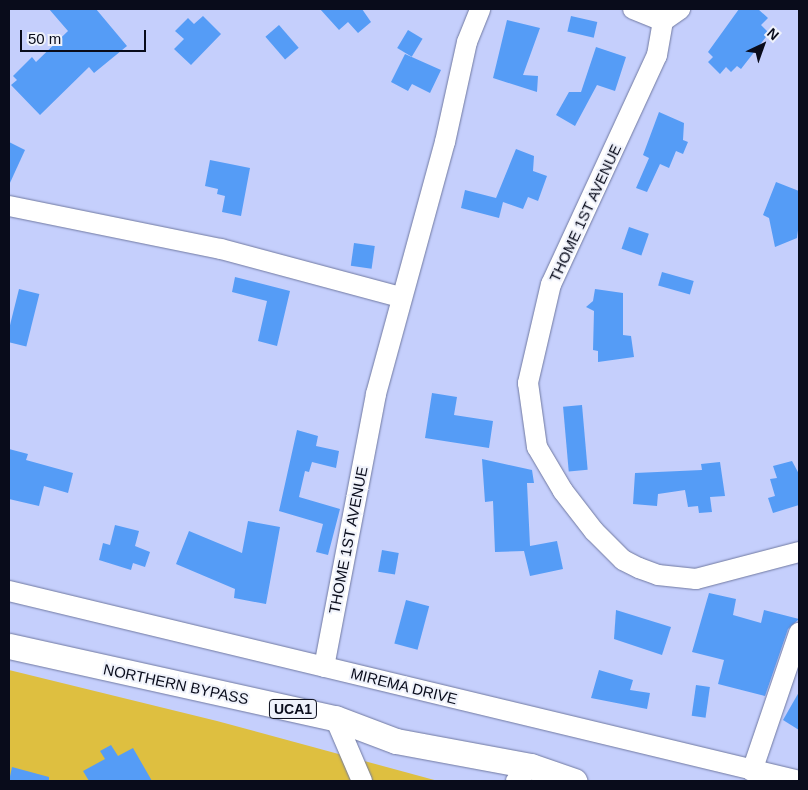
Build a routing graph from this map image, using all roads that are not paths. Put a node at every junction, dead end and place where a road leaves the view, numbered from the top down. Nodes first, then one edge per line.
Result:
1 (480, 9) edge
2 (633, 9) edge
3 (680, 9) edge
4 (663, 21) junction
5 (9, 206) edge
6 (400, 297) junction
7 (799, 552) edge
8 (9, 590) edge
9 (799, 633) edge
10 (9, 646) edge
11 (324, 667) junction
12 (335, 718) junction
13 (752, 771) junction
14 (523, 774) edge
15 (799, 780) edge
16 (362, 781) edge
17 (574, 781) edge

1 - 6 street, THOME 1ST AVENUE
2 - 4 street
3 - 4 street
4 - 7 street, THOME 1ST AVENUE
5 - 6 street
6 - 11 street, THOME 1ST AVENUE
8 - 11 street, MIREMA DRIVE
9 - 13 street
10 - 12 main road, NORTHERN BYPASS / UCA1
11 - 13 street, MIREMA DRIVE
12 - 14 main road, NORTHERN BYPASS / UCA1
12 - 16 street
13 - 15 street, MIREMA DRIVE
14 - 17 main road, NORTHERN BYPASS / UCA1

